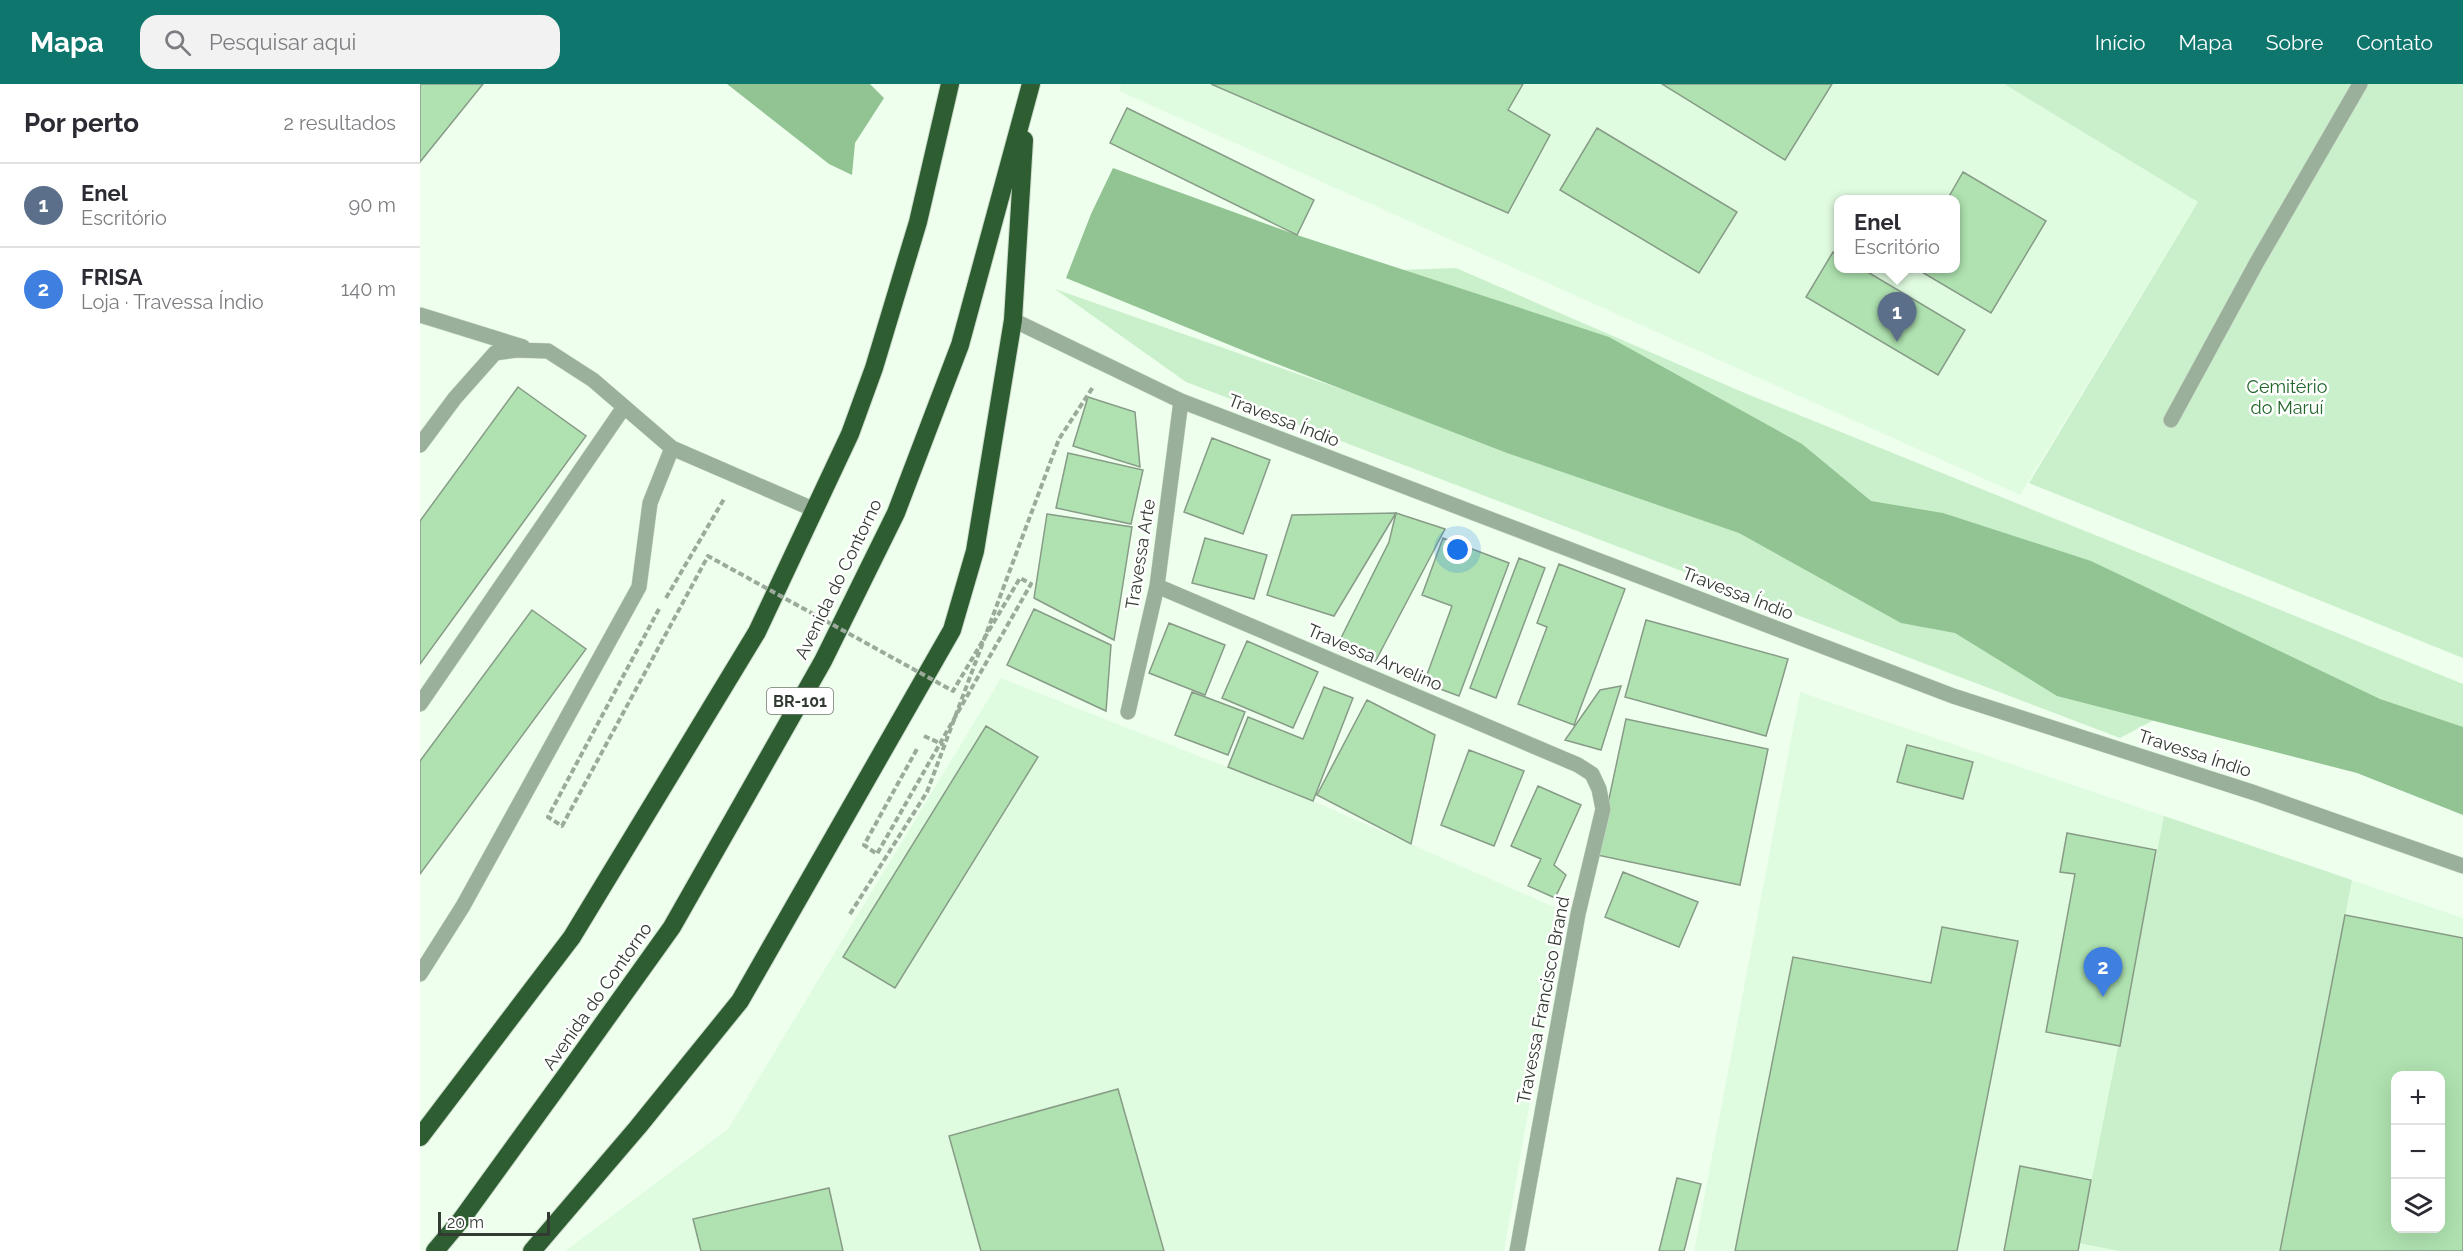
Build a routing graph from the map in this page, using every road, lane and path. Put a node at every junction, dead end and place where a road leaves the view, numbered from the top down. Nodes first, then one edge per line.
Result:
1 (950, 84) edge
2 (1030, 84) edge
3 (2360, 84) edge
4 (1026, 105) junction
5 (420, 315) edge
6 (1013, 320) junction
7 (534, 350) junction
8 (1181, 401) junction
9 (624, 407) junction
10 (2171, 420) dead end
11 (420, 445) edge
12 (672, 448) junction
13 (737, 477) junction
14 (814, 510) junction
15 (1157, 586) junction
16 (420, 704) edge
17 (1128, 712) dead end
18 (944, 745) dead end
19 (1578, 765) joint
20 (2463, 866) edge
21 (420, 974) edge
22 (420, 1137) edge
23 (435, 1251) edge
24 (532, 1251) edge
25 (1517, 1251) edge

1 - 14 highway
2 - 4 highway, Avenida do Contorno / BR-101
3 - 10 street
4 - 6 highway
4 - 23 highway, Avenida do Contorno / BR-101
5 - 7 street
6 - 8 street, Travessa Índio
6 - 24 highway
7 - 9 street
7 - 11 street
8 - 15 street, Travessa Arte
8 - 20 street, Travessa Índio
9 - 12 street
9 - 16 street
12 - 13 street
12 - 21 street
13 - 14 street
13 - 18 path, bridge
14 - 22 highway
15 - 17 street, Travessa Arte
15 - 19 street, Travessa Arvelino
19 - 25 street, Travessa Francisco Brand

